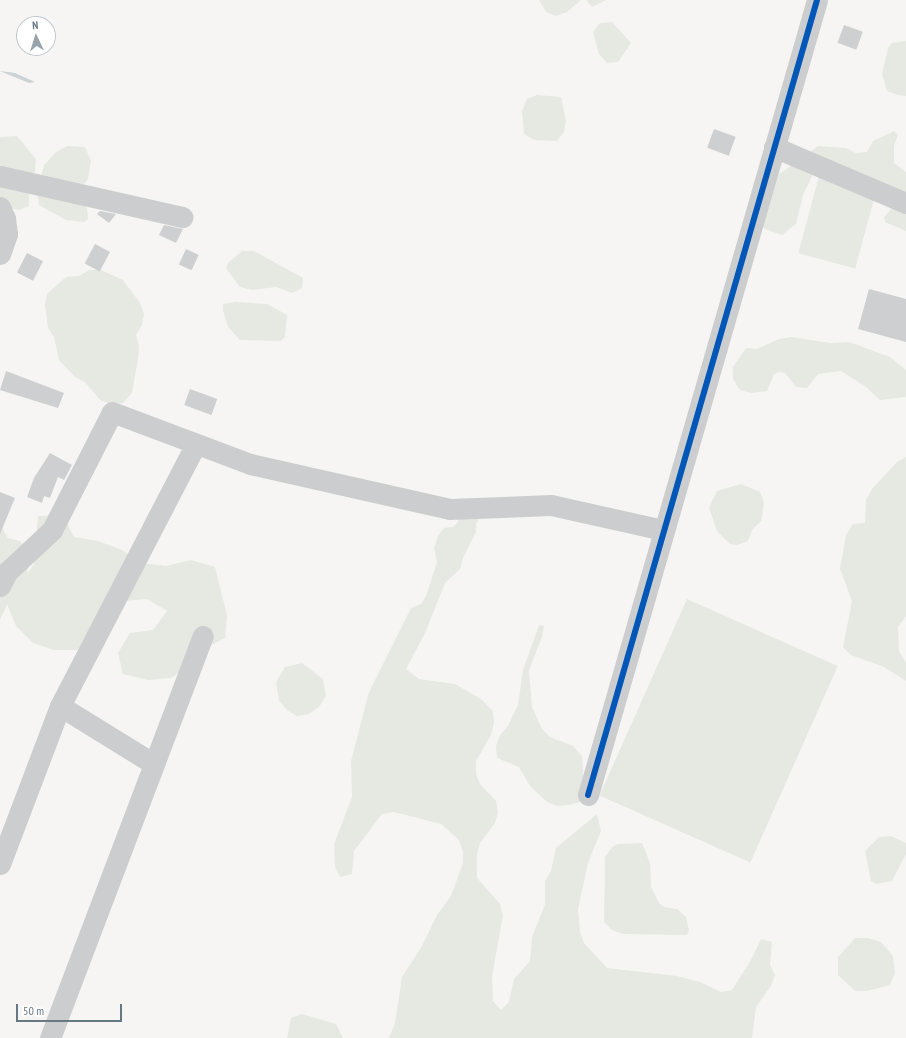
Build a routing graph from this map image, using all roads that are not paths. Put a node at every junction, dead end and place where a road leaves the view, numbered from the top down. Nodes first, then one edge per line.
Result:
1 (817, 0) edge
2 (774, 147) junction
3 (0, 176) edge
4 (906, 203) edge
5 (0, 207) edge
6 (182, 217) dead end
7 (0, 254) edge
8 (196, 444) junction
9 (663, 530) junction
10 (0, 586) edge
11 (203, 636) dead end
12 (60, 706) junction
13 (154, 764) junction
14 (588, 795) dead end
15 (0, 864) edge
16 (50, 1038) edge

1 - 2 street
2 - 4 street
2 - 9 street
3 - 6 street
5 - 7 street
8 - 9 street
8 - 10 street
8 - 12 street
9 - 14 street
11 - 13 street
12 - 13 street
12 - 15 street
13 - 16 street

